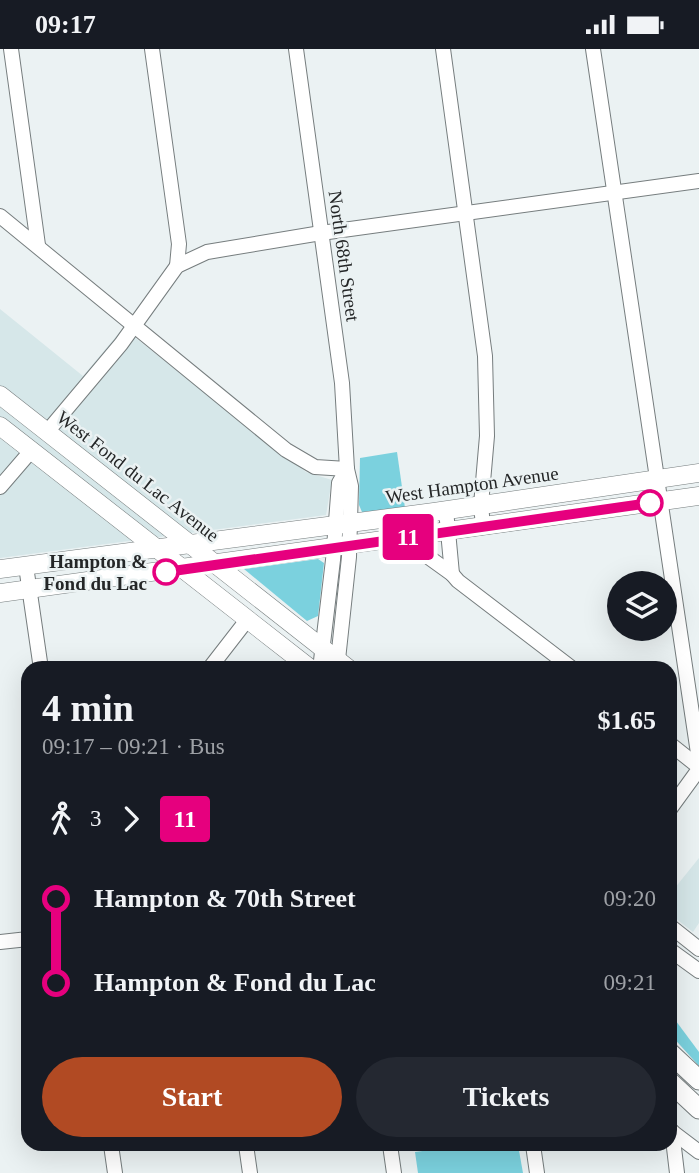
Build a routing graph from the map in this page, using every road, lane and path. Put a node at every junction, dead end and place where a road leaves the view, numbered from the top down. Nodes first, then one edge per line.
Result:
1 (11, 49) edge
2 (152, 49) edge
3 (296, 49) edge
4 (443, 49) edge
5 (593, 49) edge
6 (699, 181) edge
7 (615, 193) junction
8 (467, 213) junction
9 (0, 216) edge
10 (321, 233) junction
11 (38, 246) junction
12 (177, 266) junction
13 (134, 327) junction
14 (4, 401) edge
15 (0, 424) edge
16 (47, 432) junction
17 (31, 451) junction
18 (85, 461) junction
19 (347, 469) junction
20 (699, 473) edge
21 (658, 478) junction
22 (0, 487) edge
23 (699, 496) edge
24 (661, 501) junction
25 (481, 505) junction
26 (446, 510) junction
27 (113, 513) junction
28 (343, 524) junction
29 (483, 526) junction
30 (449, 531) junction
31 (402, 538) junction
32 (192, 544) junction
33 (342, 547) junction
34 (159, 549) junction
35 (115, 554) junction
36 (217, 565) junction
37 (26, 566) junction
38 (0, 569) edge
39 (185, 569) junction
40 (452, 574) junction
41 (29, 591) junction
42 (0, 593) edge
43 (247, 620) junction
44 (323, 648) junction
45 (40, 661) edge
46 (215, 661) edge
47 (301, 661) edge
48 (321, 661) edge
49 (336, 661) edge
50 (341, 661) edge
51 (563, 661) edge
52 (677, 750) edge
53 (699, 759) edge
54 (699, 768) edge
55 (677, 799) edge
56 (677, 932) edge
57 (21, 940) edge
58 (0, 942) edge
59 (699, 949) edge
60 (677, 955) edge
61 (699, 971) edge
62 (677, 1060) edge
63 (699, 1080) edge
64 (677, 1089) edge
65 (699, 1109) edge
66 (677, 1135) edge
67 (112, 1151) edge
68 (247, 1151) edge
69 (391, 1151) edge
70 (534, 1151) edge
71 (674, 1151) edge
72 (699, 1152) edge
73 (115, 1173) edge
74 (250, 1173) edge
75 (394, 1173) edge
76 (537, 1173) edge
77 (677, 1173) edge

1 - 11 street
2 - 12 street
3 - 10 street, North 68th Street
4 - 8 street
5 - 7 street
6 - 7 street
7 - 8 street
7 - 21 street
8 - 10 street
8 - 25 street
9 - 11 street
10 - 12 street
10 - 19 street, North 68th Street
11 - 13 street
12 - 13 street
13 - 16 street
13 - 19 street
14 - 16 main road, West Fond du Lac Avenue
15 - 16 main road
15 - 17 main road
16 - 18 main road, West Fond du Lac Avenue
17 - 18 main road
17 - 22 street
17 - 27 main road
18 - 32 main road, West Fond du Lac Avenue
19 - 28 street, North 68th Street
20 - 21 main road, West Hampton Avenue
21 - 24 street
21 - 25 main road, West Hampton Avenue
23 - 24 main road
24 - 29 main road
24 - 53 street
25 - 26 main road, West Hampton Avenue
25 - 29 street
26 - 28 main road, West Hampton Avenue
26 - 30 street
27 - 34 main road
27 - 35 main road
28 - 32 main road, West Hampton Avenue
28 - 33 street, North 68th Street
29 - 30 main road
30 - 31 main road
30 - 40 street
31 - 33 main road
31 - 40 street
32 - 34 main road, West Hampton Avenue
32 - 36 main road, West Fond du Lac Avenue
33 - 36 main road
33 - 44 street, North 68th Street
33 - 50 street, North 68th Street
34 - 35 main road, West Hampton Avenue
34 - 39 main road
35 - 37 main road, West Hampton Avenue
36 - 39 main road
36 - 44 main road, West Fond du Lac Avenue
37 - 38 main road, West Hampton Avenue
37 - 41 street
39 - 41 main road
39 - 43 main road
40 - 51 street
41 - 42 main road
41 - 45 street
43 - 46 street
43 - 47 main road
44 - 48 street, North 68th Street
44 - 49 main road, West Fond du Lac Avenue
52 - 54 street
54 - 55 street
56 - 59 street
57 - 58 street
60 - 61 street
62 - 63 highway
64 - 65 highway
66 - 72 street
67 - 73 street
68 - 74 street
69 - 75 street
70 - 76 street
71 - 77 street

